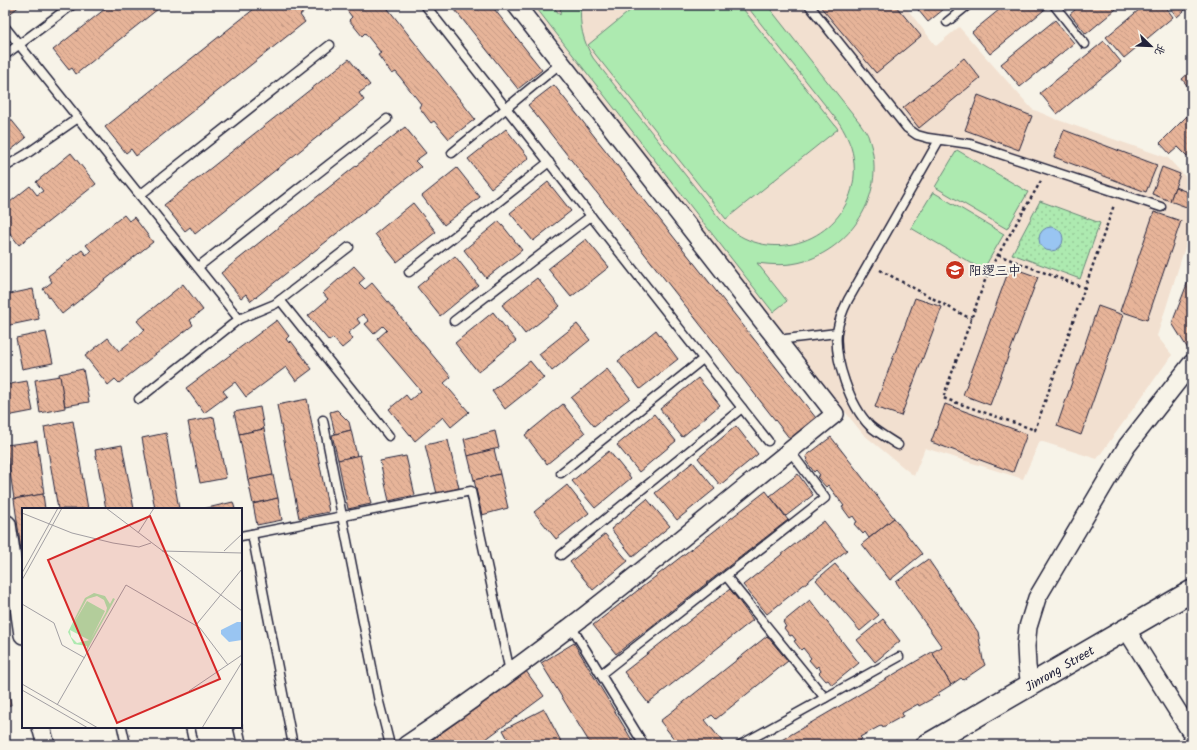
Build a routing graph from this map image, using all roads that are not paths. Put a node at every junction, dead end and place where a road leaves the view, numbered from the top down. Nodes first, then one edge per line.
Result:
1 (72, 5) edge
2 (425, 5) edge
3 (516, 5) edge
4 (809, 5) edge
5 (968, 5) edge
6 (1054, 5) edge
7 (947, 22) dead end
8 (5, 27) edge
9 (1086, 44) dead end
10 (19, 45) junction
11 (330, 45) dead end
12 (5, 55) edge
13 (561, 63) junction
14 (506, 108) junction
15 (78, 118) junction
16 (387, 119) dead end
17 (939, 140) junction
18 (452, 153) dead end
19 (549, 162) junction
20 (5, 167) edge
21 (140, 195) junction
22 (1161, 207) dead end
23 (591, 216) junction
24 (349, 247) dead end
25 (198, 267) junction
26 (409, 272) dead end
27 (280, 300) junction
28 (239, 319) junction
29 (454, 321) dead end
30 (837, 333) junction
31 (777, 340) junction
32 (703, 359) junction
33 (1192, 363) edge
34 (139, 399) dead end
35 (742, 408) junction
36 (323, 420) dead end
37 (389, 436) dead end
38 (768, 441) dead end
39 (898, 445) dead end
40 (790, 451) junction
41 (561, 474) dead end
42 (342, 516) junction
43 (7, 524) dead end
44 (252, 534) junction
45 (242, 536) edge
46 (561, 555) dead end
47 (726, 576) junction
48 (1192, 591) edge
49 (571, 626) junction
50 (22, 628) edge
51 (1126, 629) junction
52 (899, 657) dead end
53 (510, 672) junction
54 (601, 674) junction
55 (1030, 685) junction
56 (825, 698) junction
57 (42, 728) edge
58 (122, 728) edge
59 (190, 728) edge
60 (238, 728) edge
61 (1192, 734) edge
62 (947, 739) edge
63 (46, 745) edge
64 (126, 745) edge
65 (194, 745) edge
66 (242, 745) edge
67 (293, 745) edge
68 (390, 745) edge
69 (406, 745) edge
70 (644, 745) edge
71 (740, 745) edge
72 (927, 745) edge

1 - 10 lane
2 - 14 lane
3 - 13 street
4 - 17 lane
5 - 7 lane
6 - 9 lane
8 - 10 lane
10 - 12 lane
10 - 15 lane
11 - 21 lane
13 - 14 lane
13 - 31 street
14 - 18 lane
14 - 19 lane
15 - 20 lane
15 - 21 lane
16 - 25 lane
17 - 22 lane
17 - 30 lane
19 - 23 lane
19 - 26 lane
21 - 25 lane
23 - 29 lane
23 - 32 lane
24 - 27 lane
25 - 28 lane
27 - 28 lane
27 - 37 lane
28 - 34 lane
30 - 31 lane
30 - 39 lane
31 - 40 street
32 - 35 lane
32 - 41 lane
33 - 55 street
35 - 38 lane
35 - 46 lane
36 - 42 lane
40 - 47 lane
40 - 49 street
42 - 44 lane
42 - 53 lane
42 - 68 lane
43 - 50 street
44 - 45 lane
44 - 67 lane
47 - 54 lane
47 - 56 lane
48 - 51 street, Jinrong Street
49 - 53 street
49 - 54 lane
51 - 55 street, Jinrong Street
51 - 61 street
52 - 56 lane
53 - 69 street
54 - 70 lane
55 - 62 street, Jinrong Street
56 - 71 lane
57 - 63 street
58 - 64 lane
59 - 65 lane
60 - 66 lane
62 - 72 street, Jinrong Street

